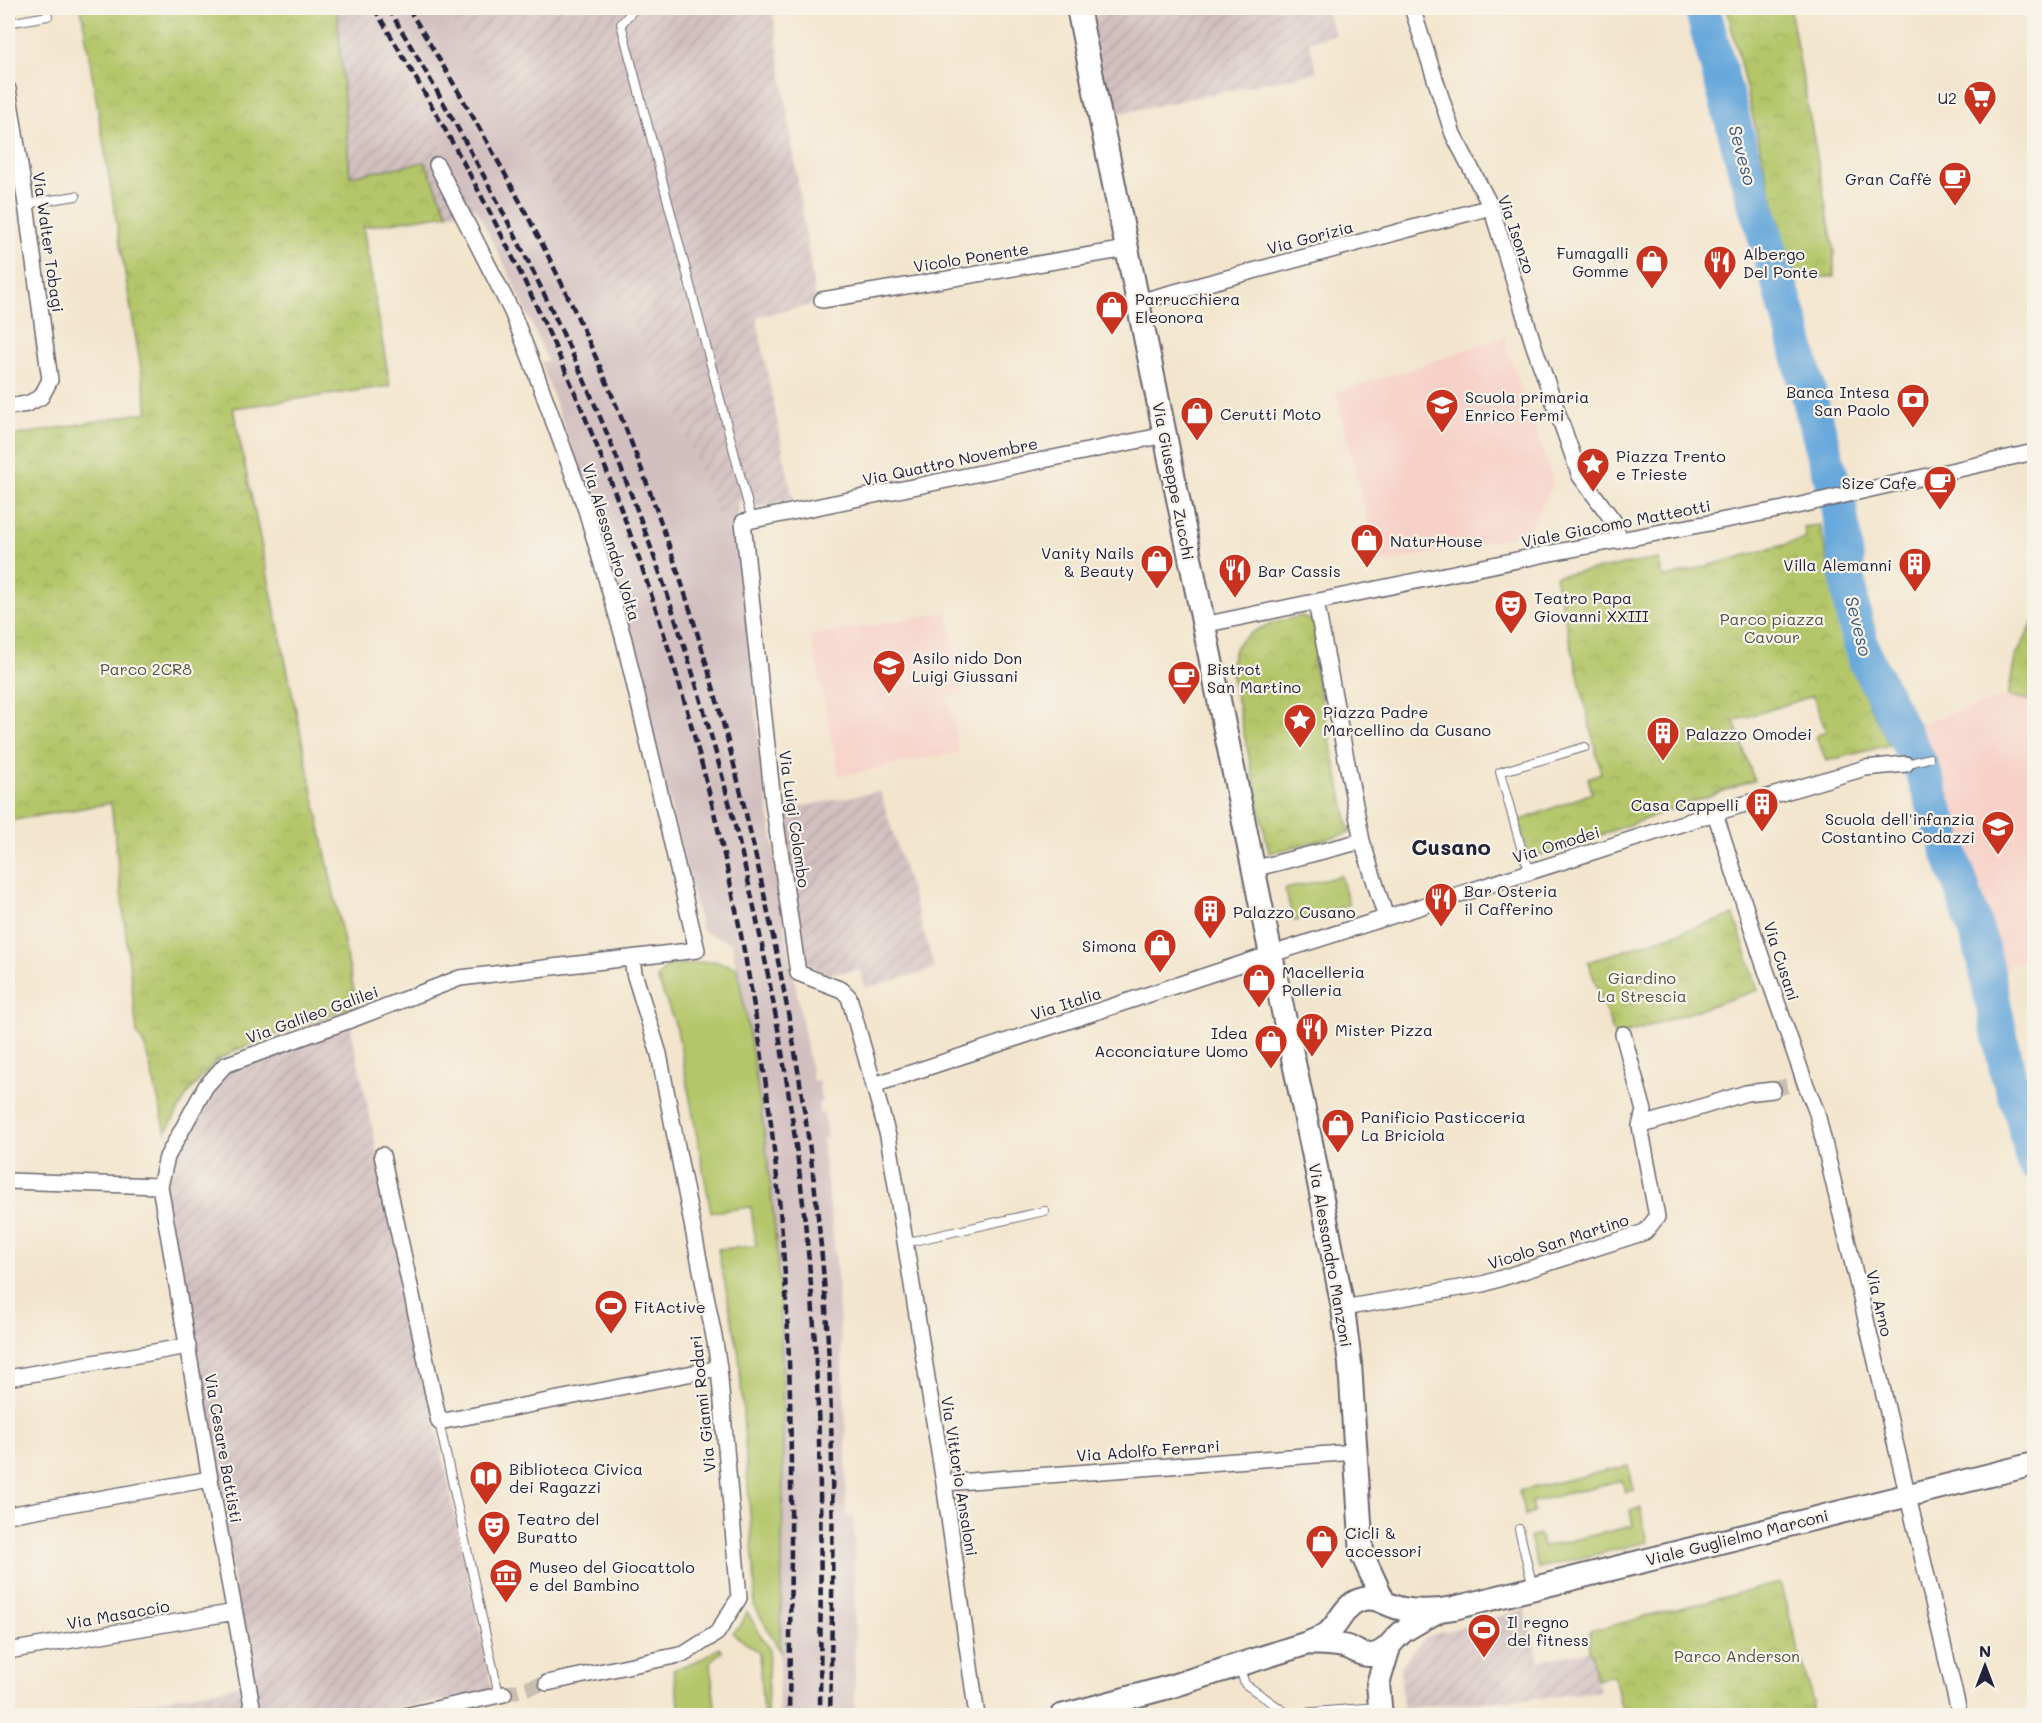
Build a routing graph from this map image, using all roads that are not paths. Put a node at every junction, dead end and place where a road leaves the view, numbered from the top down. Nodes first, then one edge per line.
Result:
1 (635, 8) edge
2 (1078, 8) edge
3 (1412, 8) edge
4 (48, 15) dead end
5 (8, 23) edge
6 (8, 89) edge
7 (437, 165) dead end
8 (76, 196) dead end
9 (26, 204) junction
10 (1491, 207) junction
11 (1127, 249) junction
12 (822, 300) dead end
13 (1137, 302) junction
14 (8, 407) edge
15 (1165, 435) junction
16 (2034, 452) edge
17 (748, 521) junction
18 (1619, 541) junction
19 (1316, 602) junction
20 (1203, 625) junction
21 (1585, 747) dead end
22 (1929, 758) dead end
23 (1906, 764) joint
24 (1715, 813) junction
25 (1362, 841) junction
26 (1253, 869) junction
27 (1531, 871) junction
28 (1386, 918) junction
29 (697, 950) joint
30 (1271, 955) junction
31 (632, 959) junction
32 (1623, 1034) dead end
33 (874, 1085) junction
34 (1773, 1090) tunnel mouth
35 (1818, 1119) joint
36 (1640, 1126) junction
37 (382, 1155) dead end
38 (8, 1181) edge
39 (160, 1186) junction
40 (1045, 1211) dead end
41 (905, 1243) junction
42 (1342, 1308) junction
43 (188, 1346) junction
44 (719, 1368) junction
45 (8, 1378) edge
46 (439, 1422) junction
47 (1355, 1452) junction
48 (2034, 1464) edge
49 (210, 1479) junction
50 (944, 1483) junction
51 (1907, 1495) junction
52 (8, 1515) edge
53 (1519, 1529) dead end
54 (1363, 1559) junction
55 (1533, 1589) junction
56 (1387, 1604) junction
57 (1439, 1610) junction
58 (1346, 1611) junction
59 (235, 1612) junction
60 (1393, 1642) junction
61 (1308, 1643) junction
62 (8, 1651) edge
63 (1355, 1651) junction
64 (1238, 1665) junction
65 (547, 1683) tunnel mouth
66 (501, 1695) joint
67 (1380, 1702) edge
68 (254, 1716) edge
69 (404, 1716) edge
70 (977, 1716) edge
71 (1061, 1716) edge
72 (1960, 1716) edge

1 - 17 lane
2 - 11 street, Via Giuseppe Zucchi
3 - 10 street, Via Isonzo
4 - 5 lane
6 - 9 street, Via Walter Tobagi
7 - 29 street, Via Alessandro Volta
8 - 9 lane
9 - 14 street, Via Walter Tobagi
10 - 13 street, Via Gorizia
10 - 18 street, Via Isonzo
11 - 12 street, Vicolo Ponente
11 - 13 street, Via Giuseppe Zucchi
13 - 15 street, Via Giuseppe Zucchi
15 - 17 street, Via Quattro Novembre
15 - 20 street, Via Giuseppe Zucchi
16 - 18 street, Viale Giacomo Matteotti
17 - 33 street, Via Luigi Colombo
18 - 19 street, Viale Giacomo Matteotti
19 - 20 street, Viale Giacomo Matteotti
19 - 25 street
20 - 26 street, Via Giuseppe Zucchi
21 - 27 lane
22 - 23 lane
23 - 24 street, Via Omodei
24 - 27 street, Via Omodei
24 - 35 street, Via Cusani
25 - 26 street
25 - 28 street
26 - 30 street, Via Giuseppe Zucchi
27 - 28 street, Via Omodei
28 - 30 street, Via Omodei
29 - 31 street, Via Galileo Galilei
30 - 33 street, Via Italia
30 - 42 street, Via Alessandro Manzoni
31 - 39 street, Via Galileo Galilei
31 - 44 street, Via Gianni Rodari
32 - 36 street, Vicolo San Martino
33 - 41 street, Via Vittorio Ansaloni
34 - 36 street
35 - 51 street, Via Arno
36 - 42 street, Vicolo San Martino
37 - 46 street
38 - 39 street
39 - 43 street, Via Cesare Battisti
40 - 41 lane
41 - 50 street, Via Vittorio Ansaloni
42 - 47 street, Via Alessandro Manzoni
43 - 45 street
43 - 49 street, Via Cesare Battisti
44 - 46 street
44 - 65 street, Via Gianni Rodari
46 - 66 lane
47 - 50 street, Via Adolfo Ferrari
47 - 54 street, Via Alessandro Manzoni
48 - 51 street, Viale Guglielmo Marconi
49 - 52 street
49 - 59 street, Via Cesare Battisti
50 - 70 street, Via Vittorio Ansaloni
51 - 55 street, Viale Guglielmo Marconi
51 - 72 street, Via Arno
53 - 55 lane
54 - 56 street, Via Alessandro Manzoni
54 - 58 street, Via Alessandro Manzoni
55 - 57 street, Viale Guglielmo Marconi
56 - 57 street
56 - 58 street
56 - 60 street
57 - 60 street
58 - 61 street
58 - 63 street
59 - 62 street, Via Masaccio
59 - 68 street, Via Cesare Battisti
60 - 63 street
60 - 67 street
61 - 63 street
61 - 64 street
63 - 67 street
64 - 67 lane
64 - 71 street
66 - 69 street

